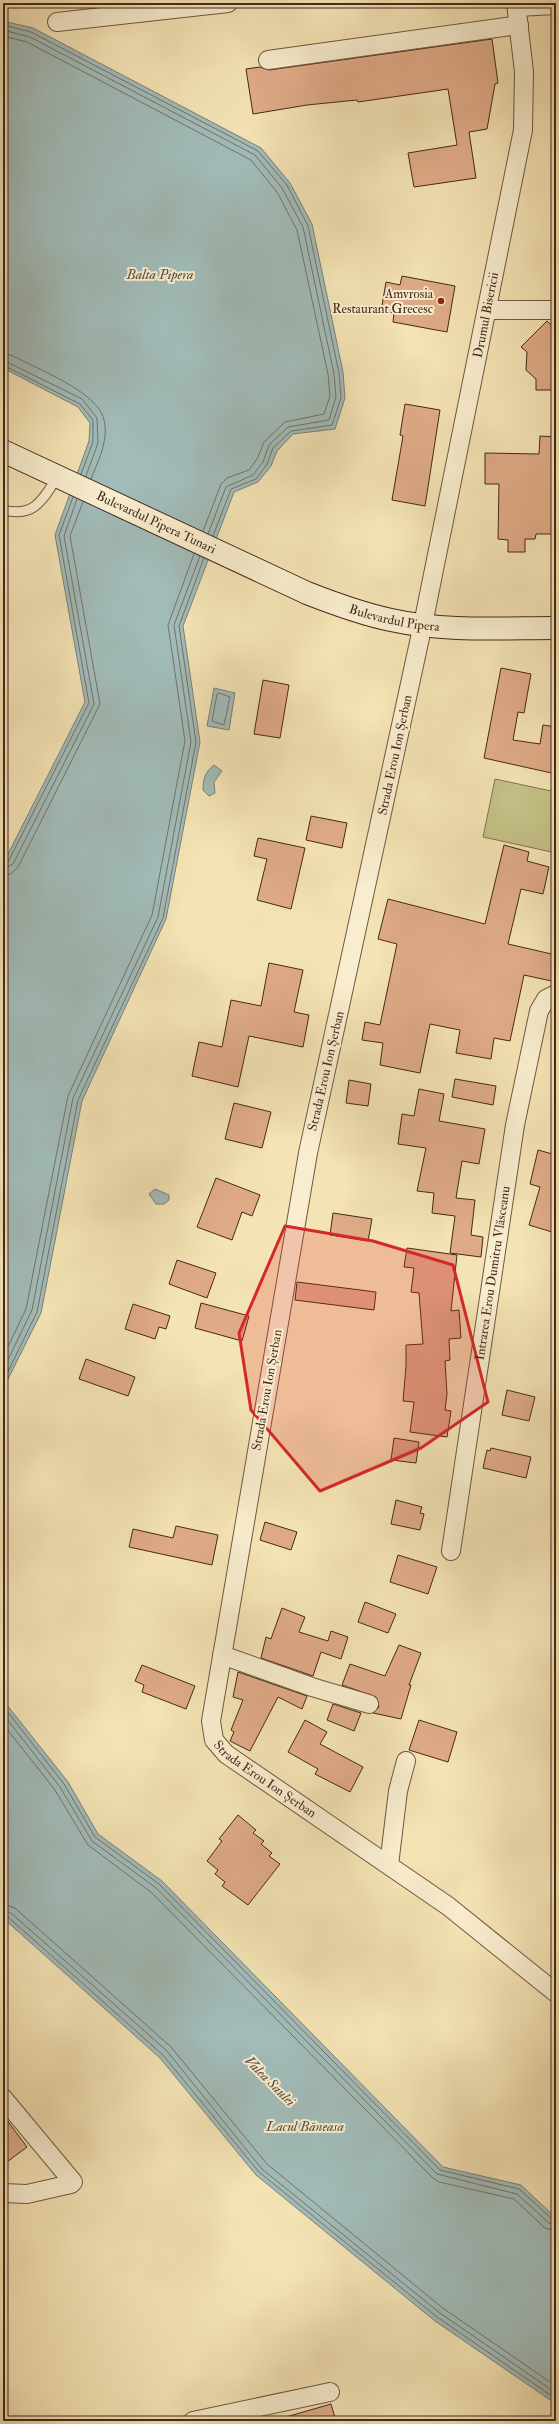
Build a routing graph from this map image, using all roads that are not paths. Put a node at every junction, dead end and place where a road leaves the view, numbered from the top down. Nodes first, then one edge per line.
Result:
1 (228, 3) edge
2 (517, 5) edge
3 (556, 5) edge
4 (57, 22) dead end
5 (519, 25) junction
6 (268, 60) dead end
7 (487, 310) junction
8 (556, 310) edge
9 (3, 451) edge
10 (64, 479) junction
11 (3, 510) edge
12 (243, 562) joint
13 (423, 624) junction
14 (556, 628) edge
15 (551, 996) edge
16 (451, 1551) dead end
17 (222, 1655) junction
18 (369, 1704) dead end
19 (406, 1761) dead end
20 (389, 1865) junction
21 (556, 1993) edge
22 (3, 2098) edge
23 (3, 2193) edge
24 (330, 2392) dead end
25 (193, 2421) edge

1 - 4 street
2 - 3 street
2 - 5 street, Drumul Bisericii
5 - 6 street
5 - 7 street, Drumul Bisericii
7 - 8 street
7 - 13 street, Drumul Bisericii
9 - 10 main road
10 - 11 lane
10 - 12 main road, Bulevardul Pipera Tunari
12 - 13 main road, Bulevardul Pipera
13 - 14 main road, Bulevardul Pipera
13 - 17 street, Strada Erou Ion Șerban
15 - 16 street, Intrarea Erou Dumitru Vlăsceanu
17 - 18 street
17 - 20 street, Strada Erou Ion Șerban
19 - 20 street
20 - 21 street, Strada Erou Ion Șerban
22 - 23 street
24 - 25 street

